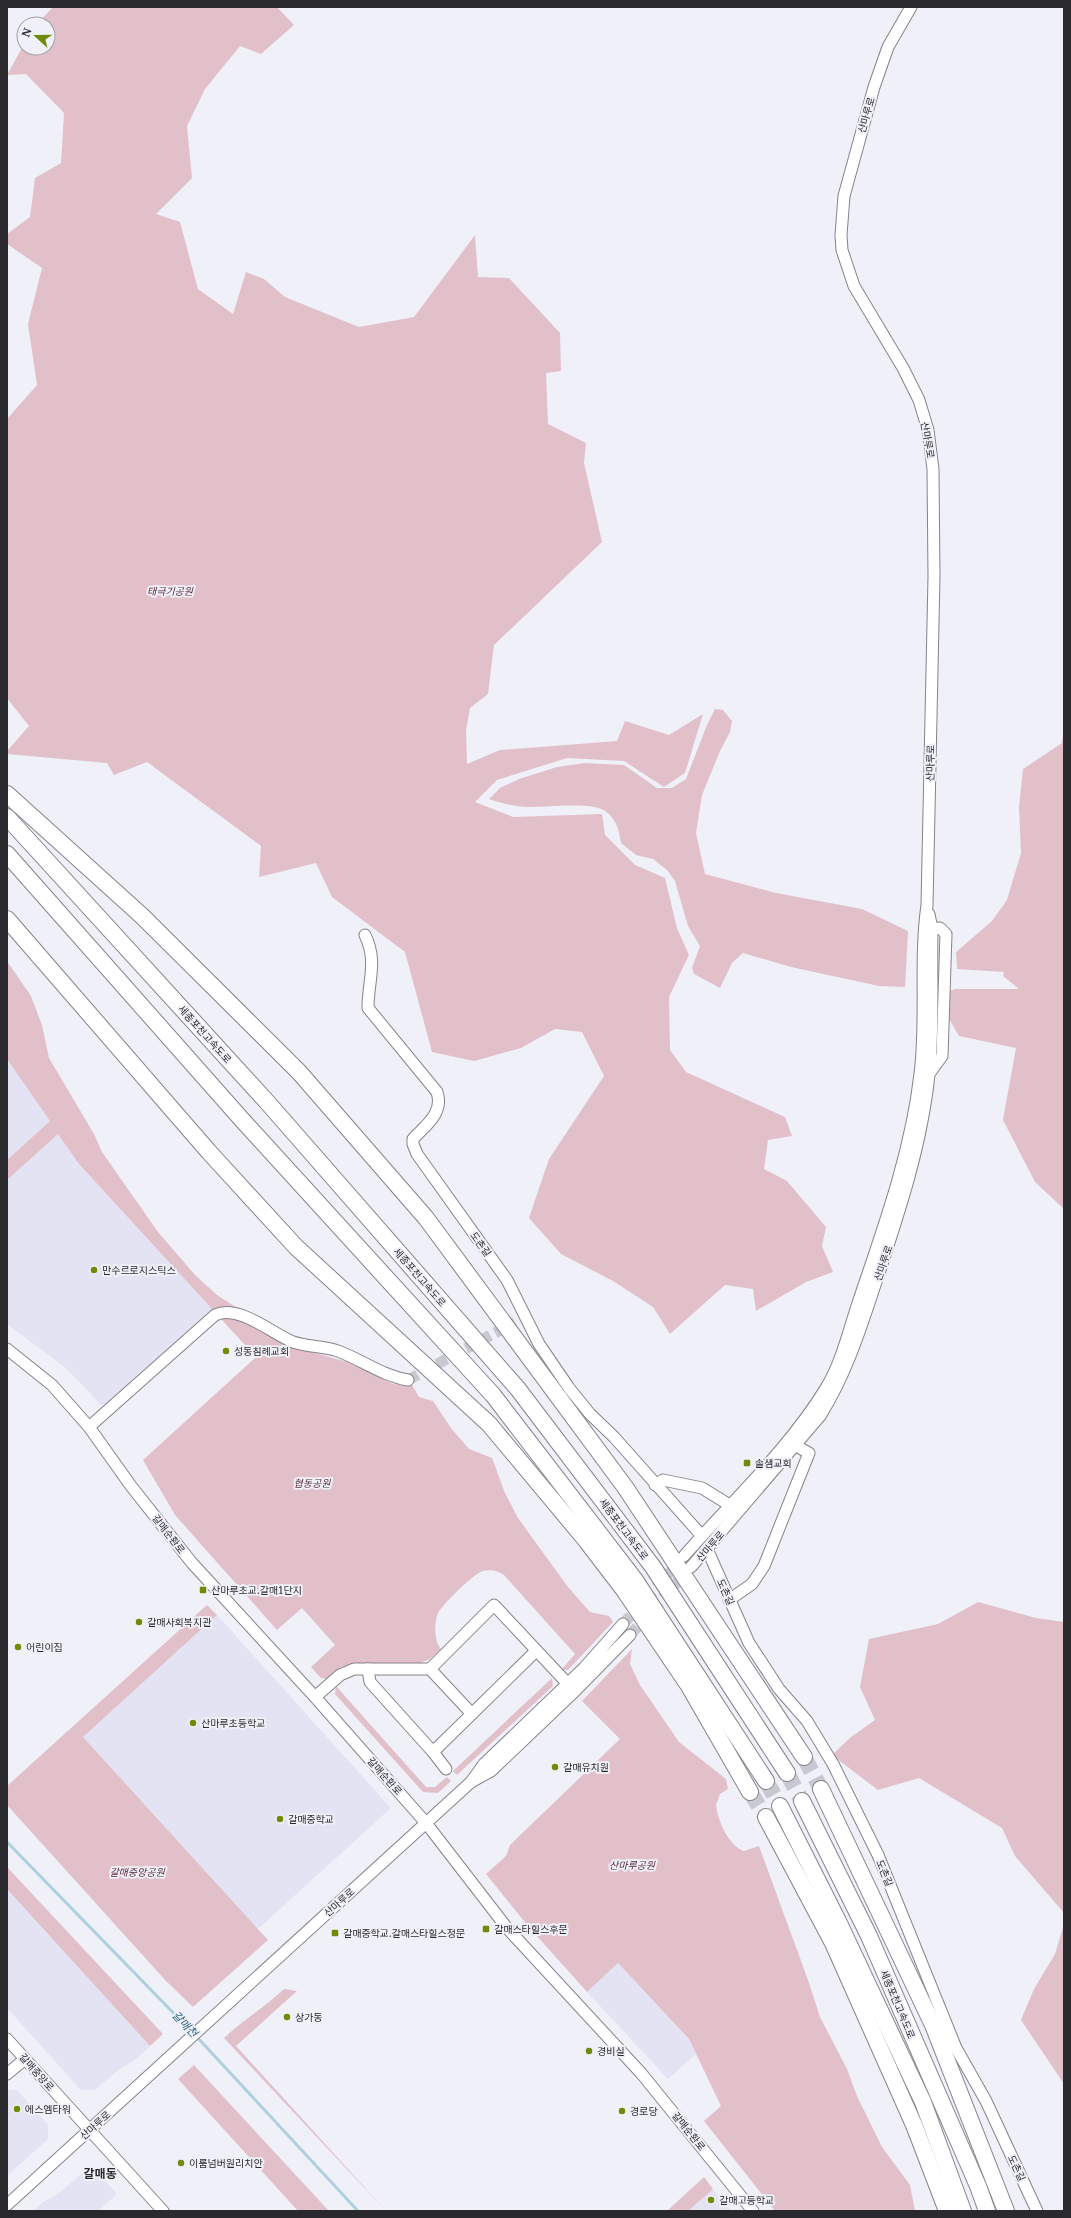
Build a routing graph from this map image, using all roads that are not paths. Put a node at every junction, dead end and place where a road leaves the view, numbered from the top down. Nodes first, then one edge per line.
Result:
1 (910, 7) edge
2 (7, 794) edge
3 (7, 817) edge
4 (7, 854) edge
5 (7, 919) edge
6 (928, 929) junction
7 (365, 935) dead end
8 (7, 1349) edge
9 (408, 1380) tunnel mouth
10 (89, 1427) junction
11 (791, 1443) junction
12 (655, 1485) junction
13 (735, 1508) junction
14 (702, 1536) junction
15 (707, 1549) junction
16 (684, 1556) tunnel mouth
17 (691, 1567) tunnel mouth
18 (729, 1600) junction
19 (623, 1624) tunnel mouth
20 (630, 1634) tunnel mouth
21 (536, 1651) junction
22 (368, 1669) junction
23 (430, 1669) junction
24 (568, 1684) junction
25 (315, 1697) junction
26 (472, 1714) junction
27 (433, 1752) junction
28 (804, 1758) tunnel mouth
29 (446, 1769) dead end
30 (788, 1773) tunnel mouth
31 (766, 1781) tunnel mouth
32 (471, 1782) junction
33 (821, 1789) tunnel mouth
34 (750, 1792) tunnel mouth
35 (802, 1801) tunnel mouth
36 (780, 1806) tunnel mouth
37 (766, 1817) tunnel mouth
38 (426, 1823) junction
39 (7, 2039) edge
40 (24, 2058) junction
41 (7, 2074) edge
42 (90, 2130) junction
43 (7, 2205) edge
44 (163, 2211) edge
45 (753, 2211) edge
46 (947, 2211) edge
47 (963, 2211) edge
48 (987, 2211) edge
49 (1006, 2211) edge
50 (1037, 2211) edge

1 - 6 street, 산마루로
2 - 28 highway
3 - 30 highway, 세종포천고속도로
4 - 31 highway
5 - 34 highway
6 - 11 street, 산마루로
6 - 11 street, 산마루로
7 - 12 street, 도촌길
8 - 10 street, 갈매순환로
9 - 10 street
10 - 25 street, 갈매순환로
11 - 13 street, 산마루로
11 - 18 street
12 - 13 street
12 - 14 street, 도촌길
13 - 14 street, 산마루로
13 - 15 street, 산마루로
14 - 16 street, 산마루로
15 - 17 street, 산마루로
15 - 18 street, 도촌길
18 - 50 street, 도촌길
19 - 24 street, 산마루로
20 - 32 street, 산마루로
21 - 23 street
21 - 24 street
21 - 26 street
22 - 23 street
22 - 25 street
22 - 27 street
23 - 26 street
24 - 32 street, 산마루로
25 - 38 street, 갈매순환로
26 - 27 street
27 - 29 street
32 - 38 street, 산마루로
33 - 49 highway
35 - 48 highway, 세종포천고속도로
36 - 47 highway, 세종포천고속도로
37 - 46 highway
38 - 42 street, 산마루로
38 - 45 street, 갈매순환로
39 - 40 street, 갈매중앙로
40 - 41 street
40 - 42 street, 갈매중앙로
42 - 43 street, 산마루로
42 - 44 street, 갈매중앙로

